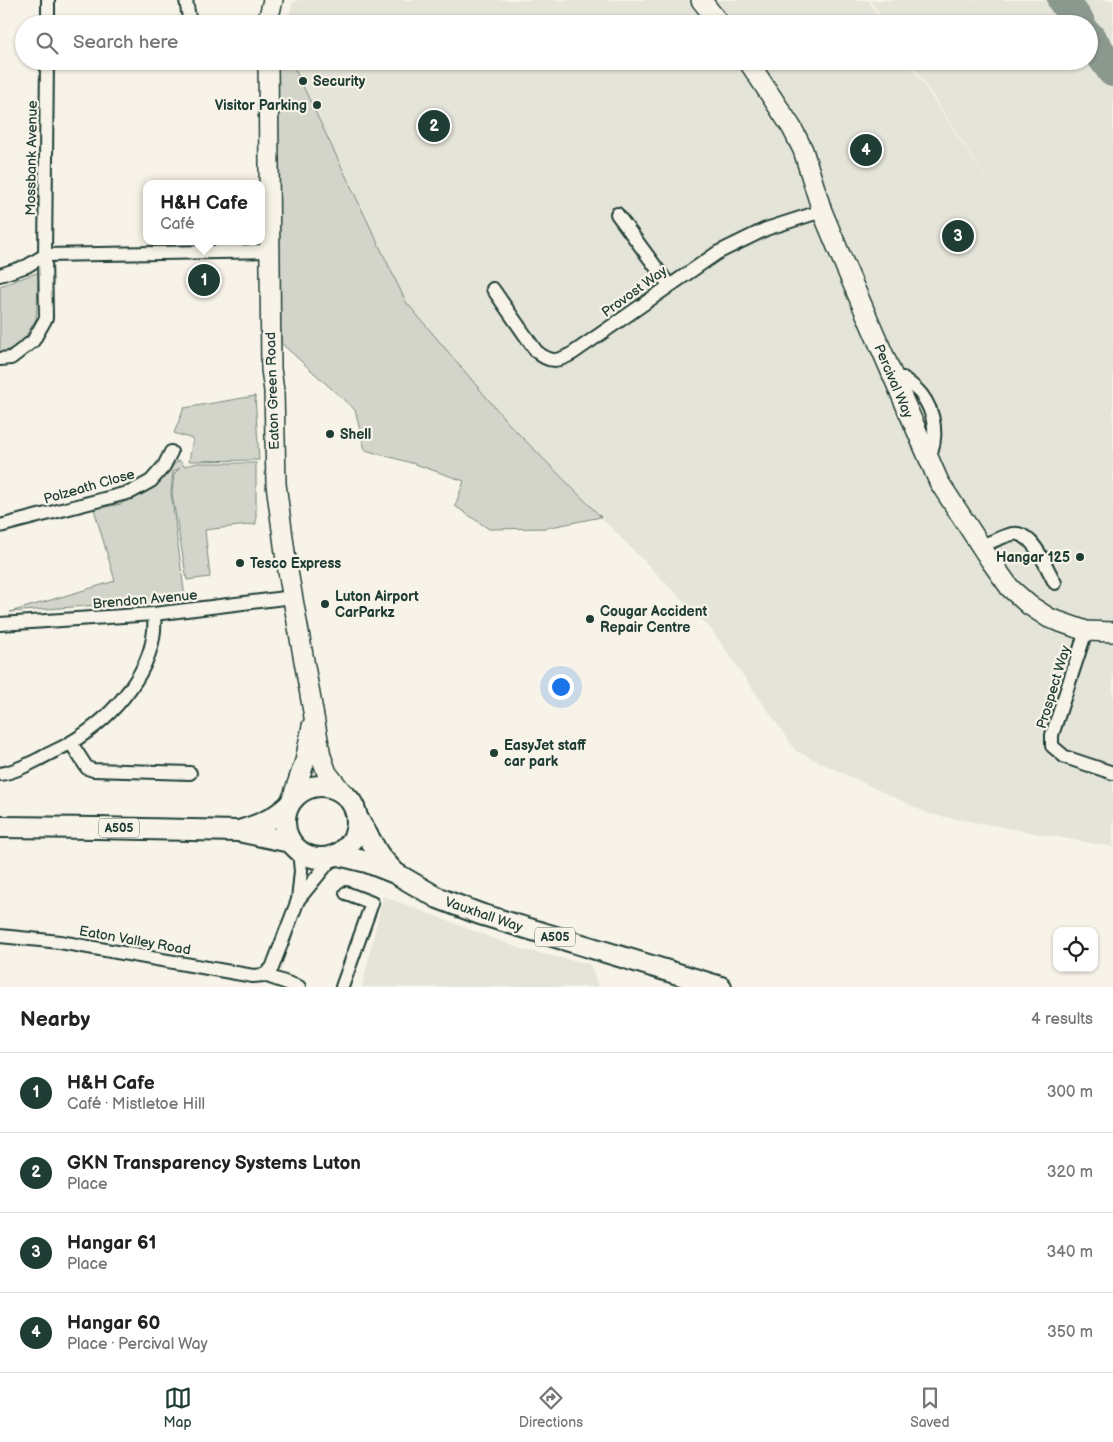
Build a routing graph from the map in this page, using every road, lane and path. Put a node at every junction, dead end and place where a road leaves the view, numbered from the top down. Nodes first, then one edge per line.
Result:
1 (48, 0) edge
2 (186, 0) edge
3 (273, 0) edge
4 (700, 0) edge
5 (48, 15) edge
6 (188, 15) edge
7 (269, 15) edge
8 (712, 15) edge
9 (47, 70) edge
10 (268, 70) edge
11 (754, 70) edge
12 (822, 211) junction
13 (617, 214) dead end
14 (269, 251) junction
15 (45, 255) junction
16 (0, 275) edge
17 (669, 285) junction
18 (493, 288) dead end
19 (0, 359) edge
20 (171, 452) dead end
21 (0, 526) edge
22 (981, 546) junction
23 (1054, 583) dead end
24 (293, 597) junction
25 (154, 614) junction
26 (0, 624) edge
27 (1086, 631) junction
28 (1113, 632) edge
29 (313, 718) junction
30 (70, 743) junction
31 (190, 773) dead end
32 (1113, 773) edge
33 (0, 774) edge
34 (342, 792) junction
35 (290, 803) junction
36 (358, 819) junction
37 (0, 827) edge
38 (238, 831) junction
39 (294, 847) junction
40 (336, 856) junction
41 (395, 873) junction
42 (346, 893) dead end
43 (298, 900) junction
44 (0, 936) edge
45 (264, 975) junction
46 (298, 987) edge
47 (342, 987) edge
48 (721, 987) edge

1 - 5 street
2 - 6 street
3 - 7 street
4 - 8 street
9 - 15 street, Mossbank Avenue
10 - 14 street, Eaton Green Road
11 - 12 street, Percival Way
12 - 17 street, Provost Way
12 - 22 street, Percival Way
13 - 17 street
14 - 15 street
14 - 24 street, Eaton Green Road
15 - 16 street
15 - 19 street, Mossbank Avenue
17 - 18 street, Provost Way
20 - 21 street, Polzeath Close
22 - 23 street
22 - 27 street, Percival Way
24 - 25 street, Brendon Avenue
24 - 29 street, Eaton Green Road
25 - 26 street, Brendon Avenue
25 - 30 street
27 - 28 street, Percival Way
27 - 32 street, Prospect Way
29 - 34 street, Eaton Green Road
29 - 35 street, Eaton Green Road
30 - 31 street
30 - 33 street
34 - 35 main road
34 - 36 main road
35 - 38 main road, A505
35 - 39 main road
36 - 40 main road
36 - 41 main road, Vauxhall Way / A505
37 - 38 main road, A505
38 - 39 main road, A505
39 - 40 main road
39 - 43 street
40 - 41 main road, Vauxhall Way / A505
40 - 43 street
41 - 48 main road, Vauxhall Way / A505
42 - 47 street
43 - 45 street
44 - 45 street, Eaton Valley Road
45 - 46 street, Eaton Valley Road

